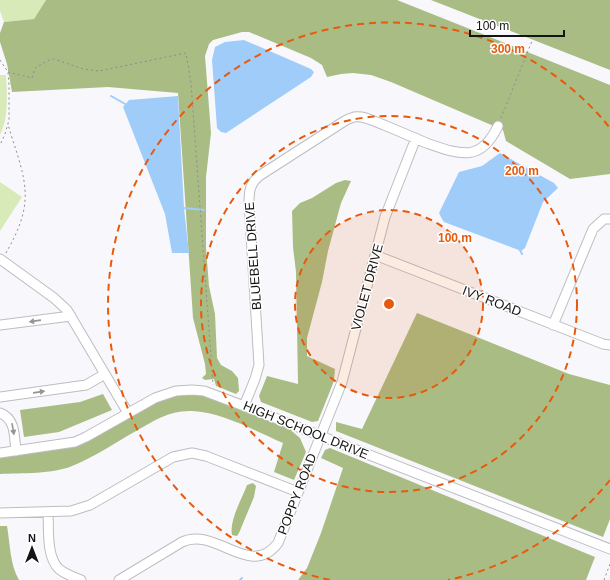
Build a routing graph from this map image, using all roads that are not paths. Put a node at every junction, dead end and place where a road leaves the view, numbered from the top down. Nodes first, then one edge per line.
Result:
1 (498, 126) road end
2 (416, 138) junction
3 (610, 219) edge
4 (375, 255) junction
5 (0, 259) edge
6 (71, 316) junction
7 (0, 325) edge
8 (553, 325) junction
9 (610, 345) edge
10 (105, 374) junction
11 (0, 397) edge
12 (244, 406) junction
13 (0, 413) edge
14 (128, 413) junction
15 (320, 436) junction
16 (16, 451) junction
17 (0, 453) edge
18 (298, 492) junction
19 (48, 512) junction
20 (0, 514) edge
21 (610, 549) edge
22 (81, 580) edge
23 (119, 580) edge

1 - 2 street, BLUEBELL DRIVE
2 - 4 street, VIOLET DRIVE
2 - 12 street, BLUEBELL DRIVE
3 - 8 street
4 - 8 street, IVY ROAD
4 - 15 street, VIOLET DRIVE
5 - 6 street
6 -> 7 street
6 - 10 street
8 - 9 street, IVY ROAD
11 -> 10 street
10 - 14 street
12 - 14 street, HIGH SCHOOL DRIVE
12 - 15 street, HIGH SCHOOL DRIVE
13 -> 16 street
14 - 16 street, HIGH SCHOOL DRIVE
15 - 18 street, POPPY ROAD
15 - 21 street, HIGH SCHOOL DRIVE
16 - 17 street, HIGH SCHOOL DRIVE
18 - 19 street
18 - 23 street, POPPY ROAD
19 - 20 street
19 - 22 street

